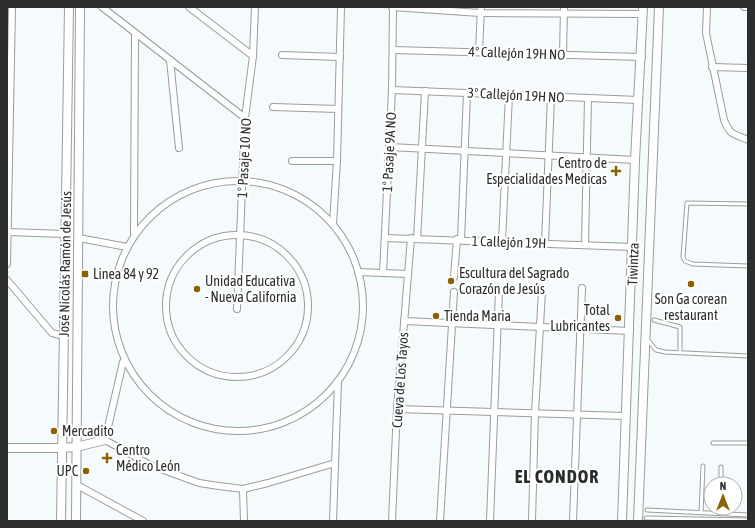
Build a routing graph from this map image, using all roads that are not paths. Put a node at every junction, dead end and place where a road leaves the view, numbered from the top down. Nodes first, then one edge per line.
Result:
1 (12, 7) edge
2 (69, 7) edge
3 (80, 7) edge
4 (102, 7) edge
5 (189, 7) edge
6 (255, 7) edge
7 (341, 7) edge
8 (393, 7) edge
9 (564, 7) edge
10 (659, 7) edge
11 (707, 7) edge
12 (744, 7) edge
13 (748, 7) edge
14 (480, 10) edge
15 (643, 10) edge
16 (564, 14) junction
17 (135, 33) junction
18 (393, 50) junction
19 (479, 52) junction
20 (282, 55) dead end
21 (563, 55) junction
22 (253, 56) junction
23 (340, 57) junction
24 (642, 57) junction
25 (170, 60) junction
26 (712, 67) junction
27 (748, 68) edge
28 (641, 77) junction
29 (656, 78) junction
30 (392, 90) junction
31 (425, 91) junction
32 (467, 93) junction
33 (509, 95) junction
34 (551, 97) junction
35 (588, 98) junction
36 (639, 100) junction
37 (273, 107) dead end
38 (338, 109) junction
39 (245, 118) junction
40 (747, 138) edge
41 (178, 148) dead end
42 (390, 148) junction
43 (422, 149) junction
44 (465, 152) junction
45 (505, 154) junction
46 (548, 156) junction
47 (588, 156) junction
48 (635, 160) junction
49 (292, 161) dead end
50 (337, 161) junction
51 (242, 180) junction
52 (748, 204) edge
53 (333, 224) junction
54 (8, 232) junction
55 (134, 233) junction
56 (65, 234) junction
57 (241, 234) junction
58 (79, 238) junction
59 (385, 238) junction
60 (414, 238) junction
61 (459, 239) junction
62 (502, 241) junction
63 (545, 243) junction
64 (585, 245) junction
65 (127, 247) junction
66 (633, 247) junction
67 (7, 264) edge
68 (748, 266) edge
69 (358, 272) junction
70 (383, 272) junction
71 (408, 274) junction
72 (454, 277) dead end
73 (7, 280) edge
74 (582, 288) dead end
75 (499, 290) dead end
76 (542, 291) dead end
77 (454, 292) dead end
78 (237, 309) dead end
79 (654, 320) dead end
80 (404, 321) junction
81 (452, 324) junction
82 (498, 325) junction
83 (542, 328) junction
84 (582, 328) junction
85 (630, 331) junction
86 (64, 336) junction
87 (645, 337) junction
88 (680, 352) junction
89 (748, 356) edge
90 (123, 362) junction
91 (338, 381) junction
92 (397, 409) junction
93 (448, 410) junction
94 (493, 411) junction
95 (535, 413) junction
96 (577, 415) junction
97 (626, 416) junction
98 (105, 440) junction
99 (713, 443) dead end
100 (748, 443) edge
101 (76, 447) junction
102 (7, 448) edge
103 (61, 448) junction
104 (335, 463) junction
105 (703, 466) dead end
106 (721, 467) dead end
107 (721, 476) edge
108 (76, 485) junction
109 (243, 488) junction
110 (623, 498) junction
111 (638, 499) junction
112 (647, 510) dead end
113 (701, 513) joint
114 (646, 518) dead end
115 (139, 520) edge
116 (748, 520) edge
117 (61, 521) edge
118 (76, 521) edge
119 (244, 521) edge
120 (333, 521) edge
121 (392, 521) edge
122 (440, 521) edge
123 (490, 521) edge
124 (532, 521) edge
125 (573, 521) edge
126 (622, 521) edge
127 (638, 521) edge

1 - 54 street
2 - 56 street, José Nicolás Ramón de Jesús
3 - 58 street, José Nicolás Ramón de Jesús
4 - 17 street
5 - 22 street
6 - 22 street, 1° Pasaje 10 NO
7 - 23 street
8 - 14 street
8 - 18 street, 1º Pasaje 9A NO
9 - 16 street
10 - 29 street, Tiwintza
11 - 26 street
12 - 13 street
14 - 16 street
14 - 19 street
15 - 16 street
15 - 24 street, Tiwintza
16 - 21 street
17 - 25 street
17 - 55 street
18 - 19 street, 4° Callejón 19H NO
18 - 30 street, 1º Pasaje 9A NO
19 - 21 street, 4° Callejón 19H NO
20 - 23 street
21 - 24 street, 4° Callejón 19H NO
22 - 39 street, 1° Pasaje 10 NO
23 - 38 street
24 - 28 street, Tiwintza
25 - 39 street
25 - 41 street
26 - 27 street
26 - 40 street
28 - 29 street
28 - 36 street, Tiwintza
29 - 87 street, Tiwintza
30 - 31 street, 3° Callejón 19H NO
30 - 42 street, 1º Pasaje 9A NO
31 - 32 street, 3° Callejón 19H NO
31 - 43 street, Cueva de Los Tayos
32 - 33 street, 3° Callejón 19H NO
32 - 44 street
33 - 34 street, 3° Callejón 19H NO
33 - 45 street
34 - 35 street, 3° Callejón 19H NO
34 - 46 street
35 - 36 street, 3° Callejón 19H NO
35 - 47 street
36 - 48 street, Tiwintza
37 - 38 street
38 - 50 street
39 - 51 street, 1° Pasaje 10 NO
42 - 43 street
42 - 59 street, 1º Pasaje 9A NO
43 - 44 street
43 - 60 street, Cueva de Los Tayos
44 - 45 street
44 - 61 street
45 - 46 street
45 - 62 street
46 - 47 street
46 - 63 street
47 - 48 street
47 - 64 street
48 - 66 street, Tiwintza
49 - 50 street
50 - 53 street
51 - 53 street
51 - 55 street
51 - 57 street, 1° Pasaje 10 NO
52 - 68 lane
53 - 69 street
54 - 56 street
54 - 67 street
55 - 65 street
56 - 86 street, José Nicolás Ramón de Jesús
57 - 57 street
57 - 78 street, 1° Pasaje 10 NO
58 - 65 street
58 - 101 street, José Nicolás Ramón de Jesús
59 - 60 street, 1 Callejón 19H
59 - 70 street, 1º Pasaje 9A NO
60 - 61 street, 1 Callejón 19H
60 - 71 street, Cueva de Los Tayos
61 - 62 street, 1 Callejón 19H
61 - 72 street
62 - 63 street, 1 Callejón 19H
63 - 64 street, 1 Callejón 19H
64 - 66 street, 1 Callejón 19H
65 - 90 street
66 - 85 street, Tiwintza
69 - 70 street
69 - 91 street
70 - 71 street
71 - 80 street, Cueva de Los Tayos
73 - 86 street
74 - 84 street
75 - 82 street
76 - 83 street
77 - 81 street
79 - 88 lane
80 - 81 street
80 - 92 street, Cueva de Los Tayos
81 - 82 street
81 - 93 street
82 - 83 street
82 - 94 street
83 - 84 street
83 - 95 street
84 - 85 street
84 - 96 street
85 - 97 street, Tiwintza
86 - 103 street, José Nicolás Ramón de Jesús
87 - 88 lane
87 - 111 street, Tiwintza
88 - 89 lane
90 - 91 street
90 - 98 street
91 - 104 street
92 - 93 street
92 - 121 street, Cueva de Los Tayos
93 - 94 street
93 - 122 street
94 - 95 street
94 - 123 street
95 - 96 street
95 - 124 street
96 - 97 street
96 - 125 street
97 - 110 street, Tiwintza
98 - 101 street
98 - 109 street
99 - 100 lane
101 - 103 street
101 - 108 street, José Nicolás Ramón de Jesús
102 - 103 street
103 - 117 street, José Nicolás Ramón de Jesús
104 - 109 street
104 - 120 street
105 - 113 lane
106 - 107 lane
108 - 115 street
108 - 118 street, José Nicolás Ramón de Jesús
109 - 119 street
110 - 111 street
110 - 126 street, Tiwintza
111 - 127 street, Tiwintza
112 - 113 lane
114 - 116 lane

